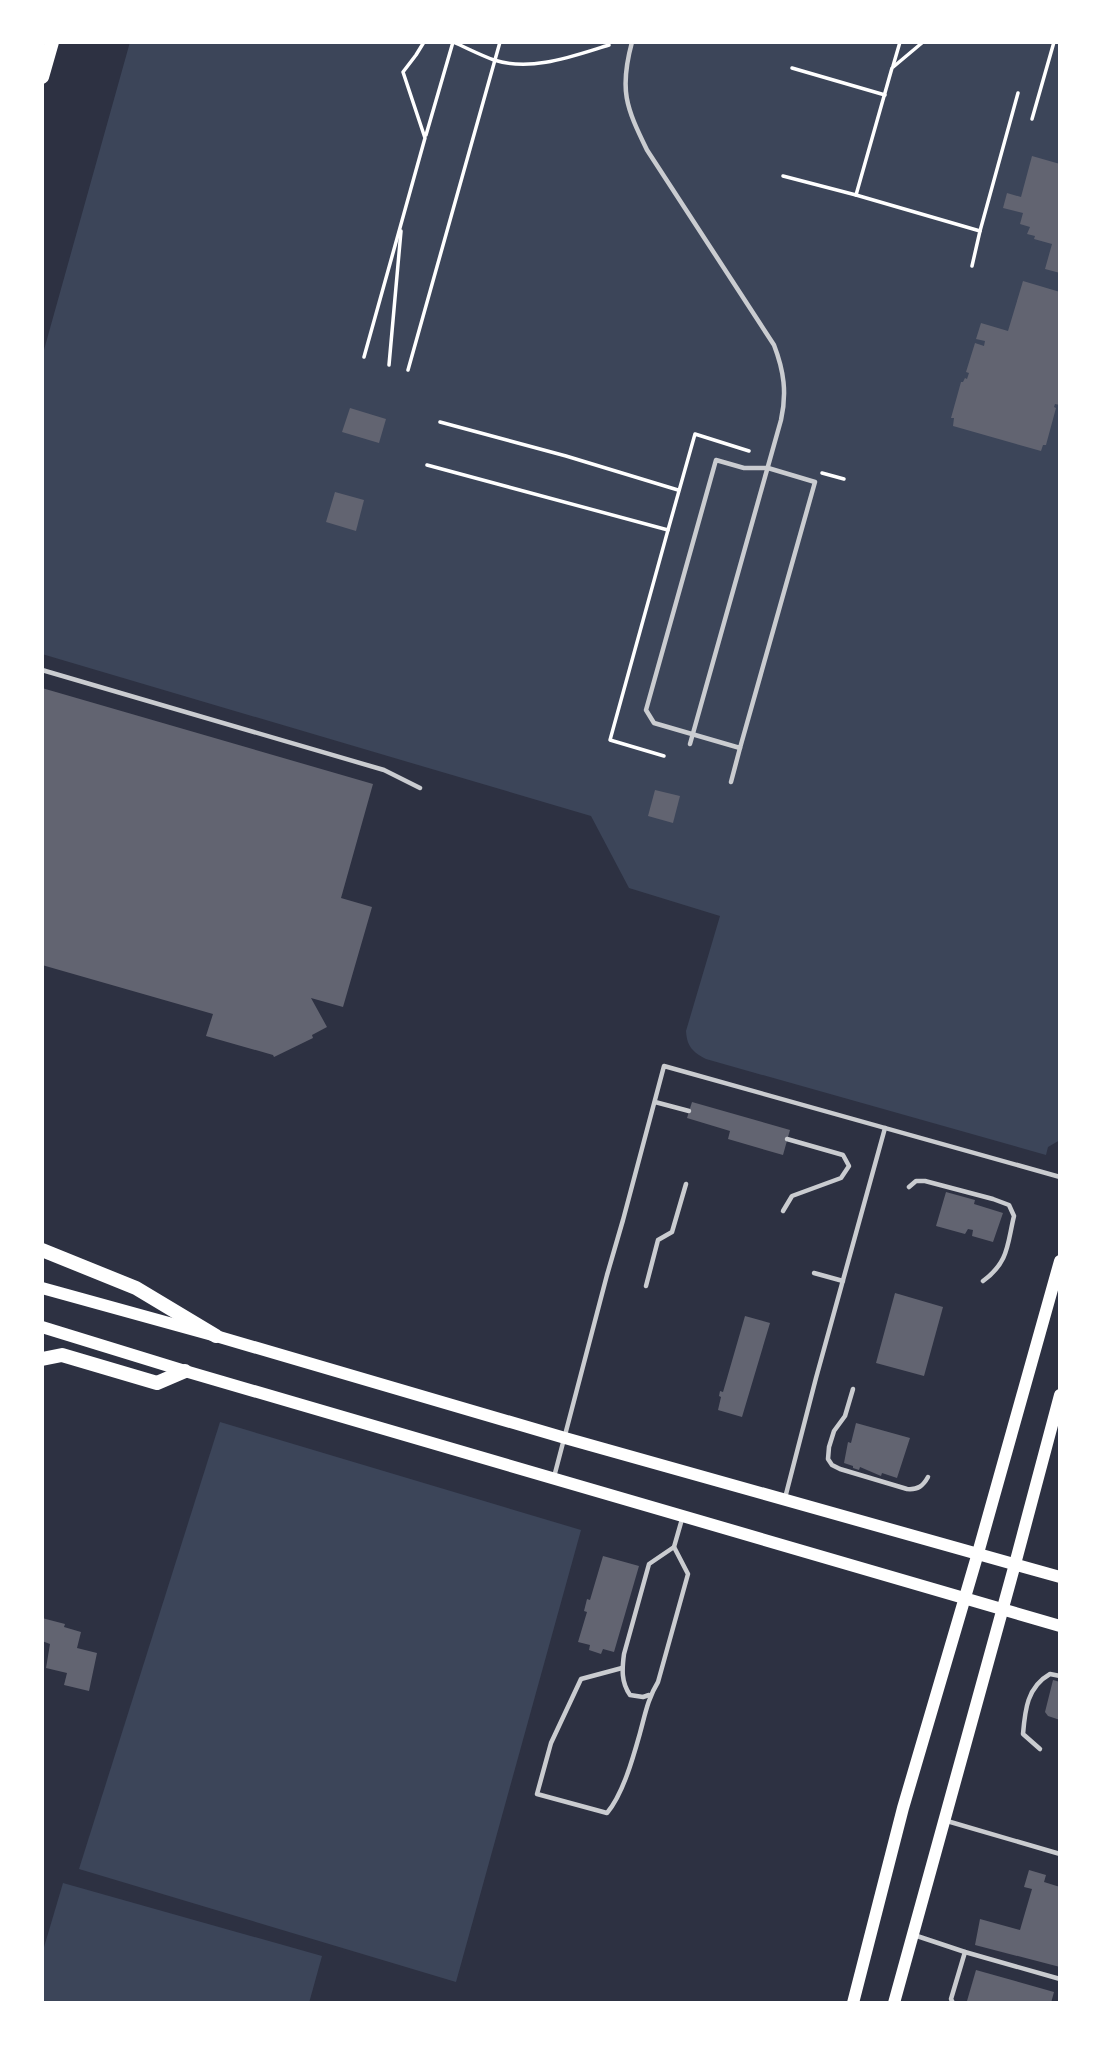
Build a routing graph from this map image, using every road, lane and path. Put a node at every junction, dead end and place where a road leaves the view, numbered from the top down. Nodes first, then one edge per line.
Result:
1 (52, 42) edge
2 (424, 42) edge
3 (453, 42) edge
4 (500, 42) edge
5 (632, 42) edge
6 (900, 42) edge
7 (923, 42) edge
8 (1054, 42) edge
9 (608, 45) dead end
10 (495, 60) junction
11 (792, 68) dead end
12 (892, 68) junction
13 (42, 77) edge
14 (1018, 93) dead end
15 (885, 95) junction
16 (1032, 119) dead end
17 (425, 138) junction
18 (783, 176) dead end
19 (856, 195) junction
20 (402, 220) junction
21 (980, 230) junction
22 (972, 265) dead end
23 (364, 358) dead end
24 (389, 365) dead end
25 (408, 370) dead end
26 (440, 422) dead end
27 (749, 451) dead end
28 (427, 465) dead end
29 (768, 468) junction
30 (678, 490) junction
31 (668, 530) junction
32 (42, 670) edge
33 (693, 734) junction
34 (690, 744) dead end
35 (740, 748) junction
36 (664, 756) dead end
37 (730, 782) dead end
38 (420, 788) dead end
39 (655, 1102) junction
40 (689, 1111) dead end
41 (885, 1128) junction
42 (786, 1139) dead end
43 (1060, 1177) edge
44 (686, 1184) dead end
45 (909, 1187) dead end
46 (783, 1211) dead end
47 (42, 1250) edge
48 (1060, 1261) edge
49 (814, 1273) dead end
50 (983, 1280) dead end
51 (842, 1281) junction
52 (646, 1286) dead end
53 (42, 1288) edge
54 (42, 1327) edge
55 (216, 1336) junction
56 (42, 1359) edge
57 (184, 1371) junction
58 (853, 1389) dead end
59 (1060, 1395) edge
60 (565, 1438) junction
61 (928, 1477) dead end
62 (554, 1478) junction
63 (785, 1498) junction
64 (683, 1516) junction
65 (674, 1547) junction
66 (978, 1553) junction
67 (1015, 1564) junction
68 (1060, 1577) edge
69 (965, 1598) junction
70 (1002, 1610) junction
71 (1060, 1626) edge
72 (622, 1668) junction
73 (1060, 1676) edge
74 (650, 1694) junction
75 (1040, 1749) dead end
76 (944, 1821) junction
77 (1060, 1854) edge
78 (913, 1934) junction
79 (965, 1952) junction
80 (1060, 1979) edge
81 (853, 2003) edge
82 (894, 2003) edge
83 (953, 2003) edge

1 - 13 highway
2 - 17 path
3 - 10 path
3 - 17 path
4 - 10 path
5 - 29 lane
6 - 12 path
7 - 12 path
8 - 16 path
9 - 10 path
10 - 25 path
11 - 15 path
12 - 15 path
14 - 21 path
15 - 19 path
17 - 20 path
18 - 19 path
19 - 21 path
20 - 23 path
20 - 24 path
21 - 22 path
26 - 30 path
27 - 30 path
28 - 31 path
29 - 33 lane
29 - 33 lane
29 - 35 lane
30 - 31 path
31 - 36 path
32 - 38 lane
33 - 34 lane
33 - 35 lane
35 - 37 lane
39 - 40 lane
39 - 41 lane
39 - 60 lane
41 - 43 lane
41 - 51 lane
42 - 46 lane
44 - 52 lane
45 - 50 lane
47 - 55 highway
48 - 66 main road
49 - 51 lane
51 - 63 lane
53 - 55 main road
54 - 57 main road
55 - 60 main road
56 - 57 highway
57 - 62 main road
58 - 61 lane
59 - 67 main road
60 - 62 lane
60 - 63 main road
62 - 64 main road
63 - 66 main road
64 - 65 lane
64 - 69 main road
65 - 72 lane
65 - 74 lane
66 - 67 main road
66 - 69 main road
67 - 68 main road
67 - 70 main road
69 - 70 main road
69 - 81 main road
70 - 71 main road
70 - 76 main road
72 - 74 lane
72 - 74 lane
73 - 75 lane
76 - 77 lane
76 - 78 main road
78 - 79 lane
78 - 82 main road
79 - 80 lane
79 - 83 lane

